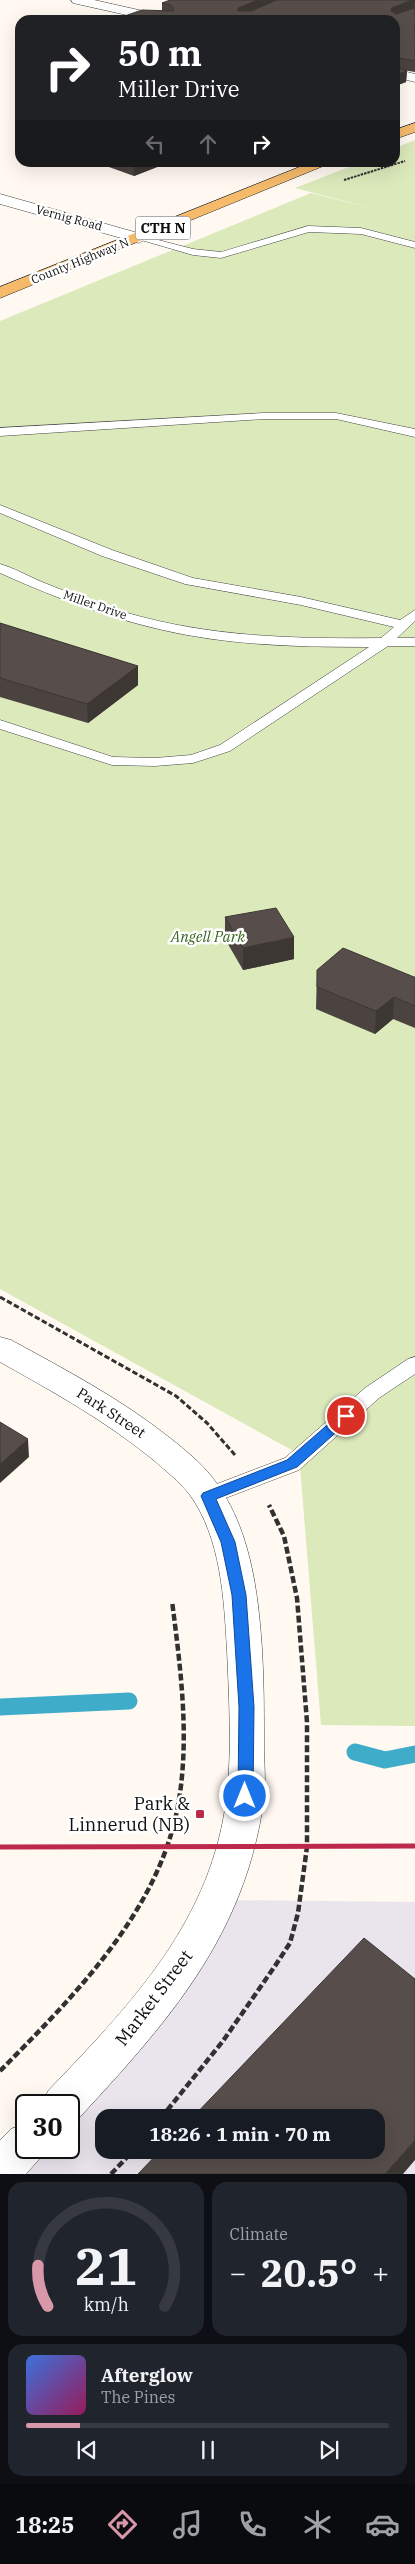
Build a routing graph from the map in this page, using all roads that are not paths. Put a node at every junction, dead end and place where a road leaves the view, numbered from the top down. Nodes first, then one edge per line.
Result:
1 (77, 0) edge
2 (139, 0) edge
3 (114, 8) junction
4 (95, 15) edge
5 (144, 15) edge
6 (400, 74) edge
7 (415, 78) edge
8 (415, 128) edge
9 (400, 133) edge
10 (314, 167) edge
11 (0, 199) edge
12 (139, 238) junction
13 (415, 245) edge
14 (0, 293) edge
15 (0, 432) edge
16 (415, 433) edge
17 (0, 509) edge
18 (2, 570) edge
19 (415, 614) edge
20 (403, 625) junction
21 (415, 642) edge
22 (384, 643) junction
23 (0, 724) edge
24 (0, 1348) edge
25 (415, 1364) edge
26 (208, 1496) junction
27 (73, 2094) edge
28 (15, 2155) edge
29 (0, 2171) edge

1 - 3 street
2 - 3 street
3 - 4 street
3 - 5 street
6 - 7 street
8 - 9 main road
10 - 12 main road, County Highway N / CTH N
11 - 12 street, Vernig Road
12 - 13 lane
12 - 14 main road, County Highway N / CTH N
15 - 16 lane
17 - 20 lane
18 - 22 lane, Miller Drive
19 - 20 lane
20 - 22 lane
21 - 22 lane, Miller Drive
22 - 23 lane
24 - 26 street, Park Street
25 - 26 lane
26 - 27 street, Market Street
28 - 29 street

